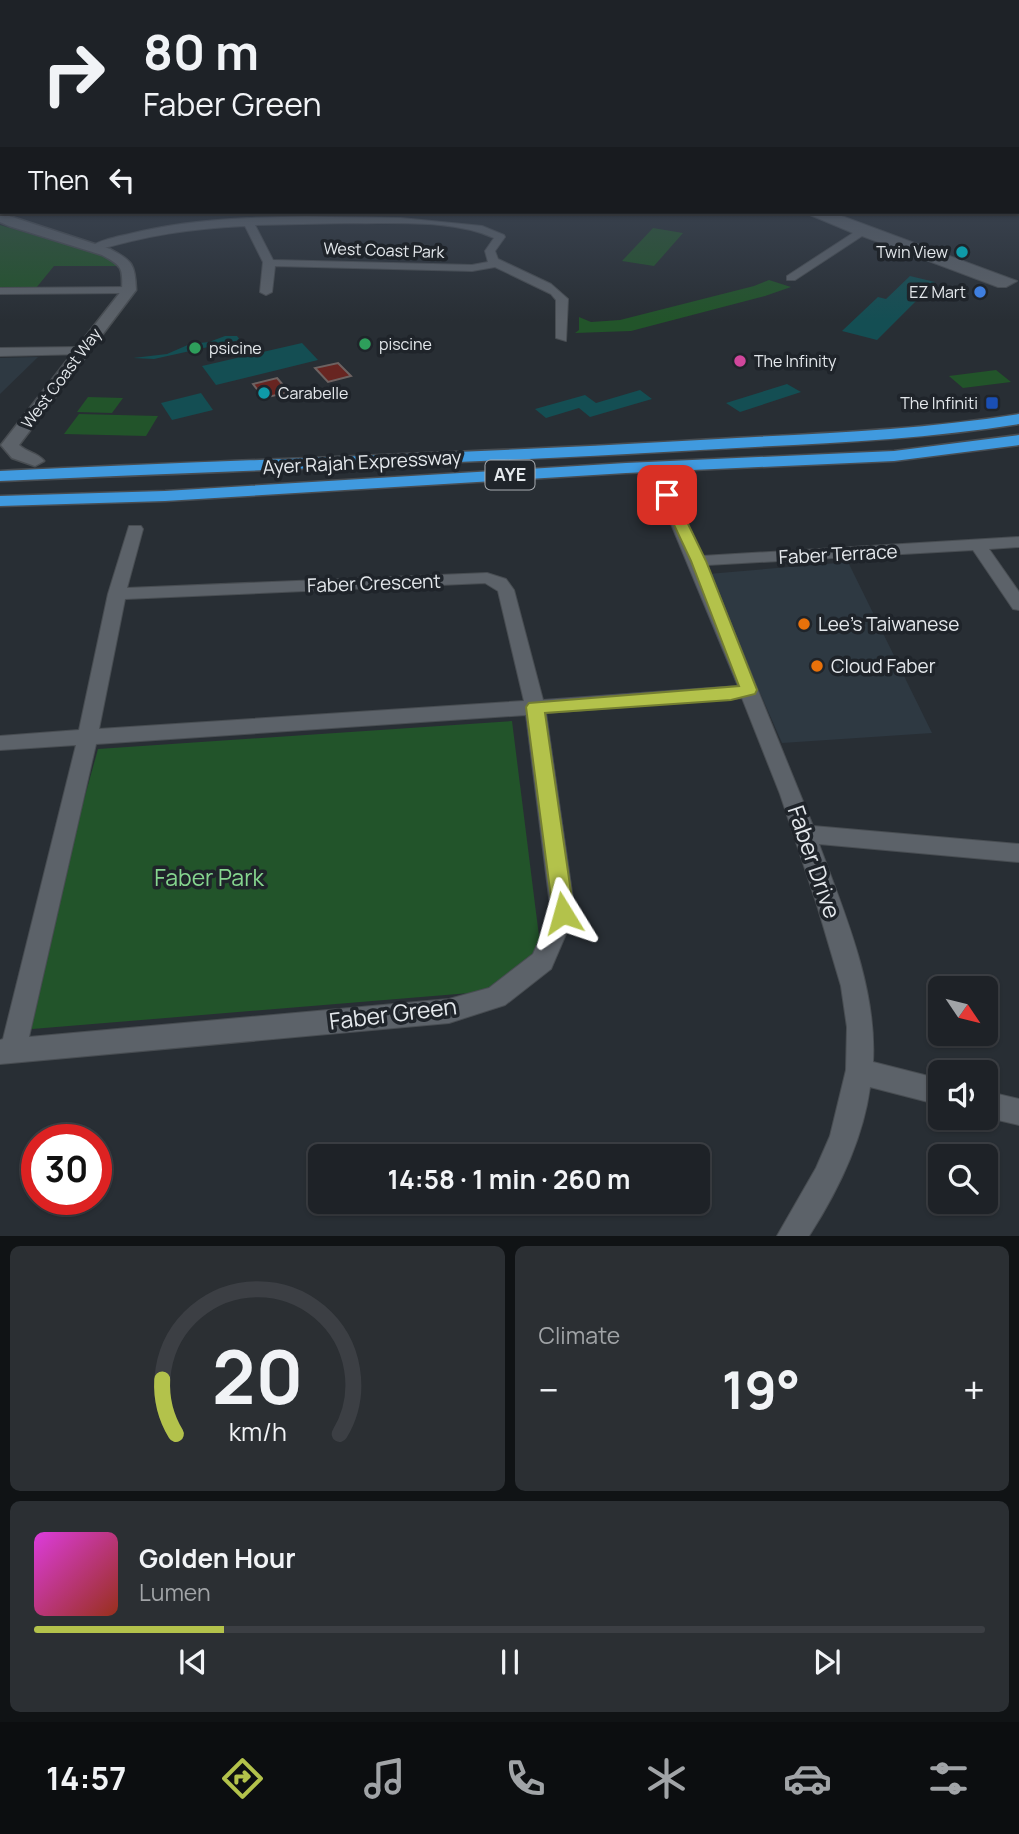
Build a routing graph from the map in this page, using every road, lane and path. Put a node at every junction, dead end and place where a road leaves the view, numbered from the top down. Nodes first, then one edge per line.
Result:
1 (814, 214) edge
2 (828, 214) edge
3 (0, 217) edge
4 (383, 217) edge
5 (248, 222) junction
6 (865, 230) junction
7 (93, 248) junction
8 (943, 259) junction
9 (271, 263) junction
10 (496, 264) junction
11 (791, 278) dead end
12 (126, 288) junction
13 (0, 291) edge
14 (266, 292) dead end
15 (562, 338) dead end
16 (76, 351) junction
17 (0, 352) edge
18 (1019, 419) edge
19 (1019, 440) edge
20 (0, 442) edge
21 (444, 458) junction
22 (34, 461) junction
23 (0, 462) edge
24 (0, 476) edge
25 (667, 495) dead end
26 (0, 501) edge
27 (135, 529) dead end
28 (1019, 542) edge
29 (978, 545) junction
30 (699, 561) junction
31 (117, 594) junction
32 (1019, 605) edge
33 (749, 690) junction
34 (535, 707) junction
35 (88, 736) junction
36 (0, 743) edge
37 (806, 834) junction
38 (1019, 853) edge
39 (6, 1052) edge
40 (859, 1071) junction
41 (928, 1089) edge
42 (998, 1107) edge
43 (1019, 1112) edge
44 (792, 1236) edge

1 - 6 street
2 - 6 street
3 - 7 street
4 - 5 street, West Coast Park
4 - 10 street, West Coast Park
5 - 7 street, West Coast Park
5 - 9 street
6 - 8 street
6 - 11 street
7 - 12 street
8 - 8 street
9 - 10 street, West Coast Park
9 - 14 street
10 - 15 street
12 - 13 street
12 - 16 street, West Coast Way
16 - 17 street
16 - 20 street, West Coast Way
16 - 22 street, West Coast Way
18 - 21 highway, Ayer Rajah Expressway / AYE
19 - 26 highway, Ayer Rajah Expressway / AYE
21 - 22 highway
21 - 24 highway, Ayer Rajah Expressway / AYE
22 - 23 highway
25 - 30 street, Faber Drive
27 - 31 street
28 - 29 street, Faber Terrace
29 - 30 street, Faber Terrace
29 - 32 street
30 - 33 street, Faber Drive
31 - 34 street, Faber Crescent
31 - 35 street
33 - 34 street
33 - 37 street, Faber Drive
34 - 35 street
34 - 39 street, Faber Green
35 - 36 street
35 - 39 street, Faber Green
37 - 38 street
37 - 40 street, Faber Drive
40 - 41 street
40 - 44 street, Faber Drive
42 - 43 street

